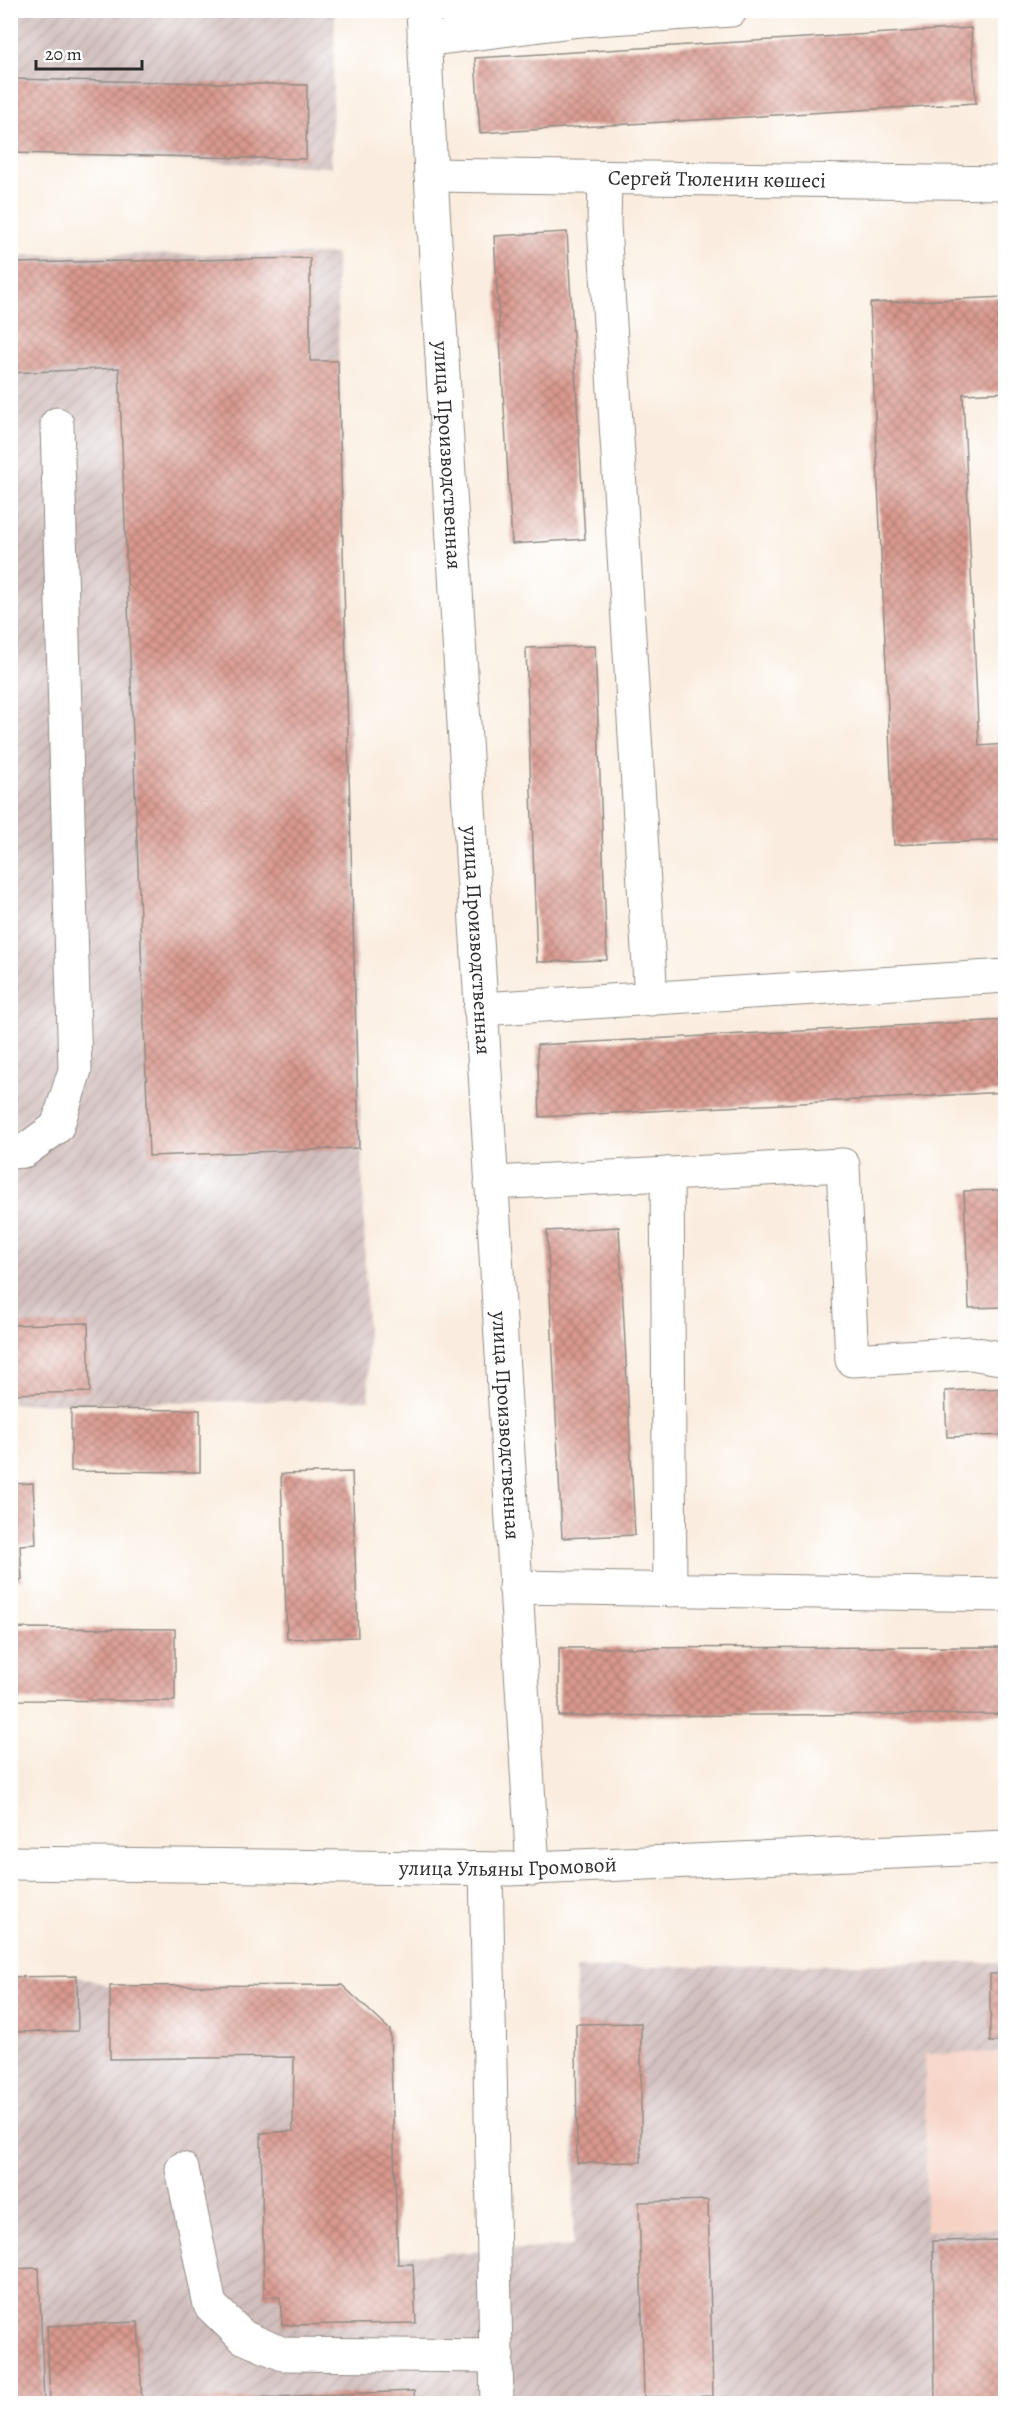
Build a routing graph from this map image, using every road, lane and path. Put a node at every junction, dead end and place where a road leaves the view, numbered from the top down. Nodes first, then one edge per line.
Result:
1 (731, 10) edge
2 (578, 15) edge
3 (423, 26) edge
4 (430, 175) junction
5 (605, 178) junction
6 (1005, 183) edge
7 (57, 424) dead end
8 (1005, 976) edge
9 (651, 999) junction
10 (480, 1009) junction
11 (10, 1152) edge
12 (667, 1174) junction
13 (491, 1184) junction
14 (1005, 1359) edge
15 (516, 1587) junction
16 (670, 1590) junction
17 (1005, 1595) edge
18 (1005, 1846) edge
19 (10, 1863) edge
20 (486, 1869) junction
21 (533, 1869) junction
22 (182, 2169) dead end
23 (497, 2356) junction
24 (497, 2403) edge

1 - 2 street
2 - 3 street
3 - 4 street, улица Производственная
4 - 5 street, Сергей Тюленин көшесі
4 - 10 street, улица Производственная
5 - 6 street, Сергей Тюленин көшесі
5 - 9 street
7 - 11 street
8 - 9 street
9 - 10 street
10 - 13 street, улица Производственная
12 - 13 street
12 - 14 street
12 - 16 street
13 - 15 street, улица Производственная
15 - 16 street
15 - 21 street, улица Производственная
16 - 17 street
18 - 21 street, улица Ульяны Громовой
19 - 20 street, улица Ульяны Громовой
20 - 21 street, улица Ульяны Громовой
20 - 23 street
22 - 23 street
23 - 24 street

